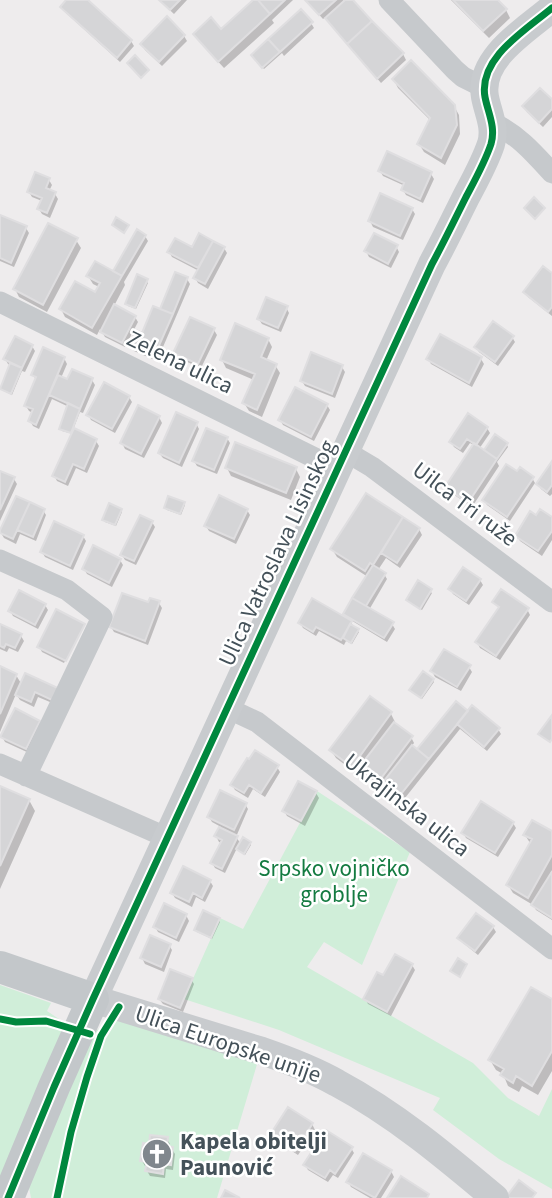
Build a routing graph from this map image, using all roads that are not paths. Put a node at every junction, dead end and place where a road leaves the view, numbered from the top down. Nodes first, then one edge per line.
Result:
1 (389, 0) edge
2 (552, 8) edge
3 (483, 87) junction
4 (492, 122) junction
5 (552, 173) edge
6 (0, 302) edge
7 (341, 460) junction
8 (0, 560) edge
9 (552, 603) edge
10 (227, 708) junction
11 (0, 764) edge
12 (26, 776) junction
13 (168, 838) junction
14 (552, 949) edge
15 (0, 967) edge
16 (93, 999) junction
17 (8, 1198) edge
18 (495, 1198) edge

1 - 3 street
2 - 3 main road
3 - 4 main road
4 - 5 street
4 - 7 main road, Ulica Vatroslava Lisinskog
6 - 7 street, Zelena ulica
7 - 9 street, Uilca Tri ruže
7 - 10 main road, Ulica Vatroslava Lisinskog
8 - 12 street
10 - 13 main road, Ulica Vatroslava Lisinskog
10 - 14 street, Ukrajinska ulica
11 - 12 street
12 - 13 street
13 - 16 main road, Ulica Vatroslava Lisinskog
15 - 16 main road
16 - 17 main road
16 - 18 main road, Ulica Europske unije

